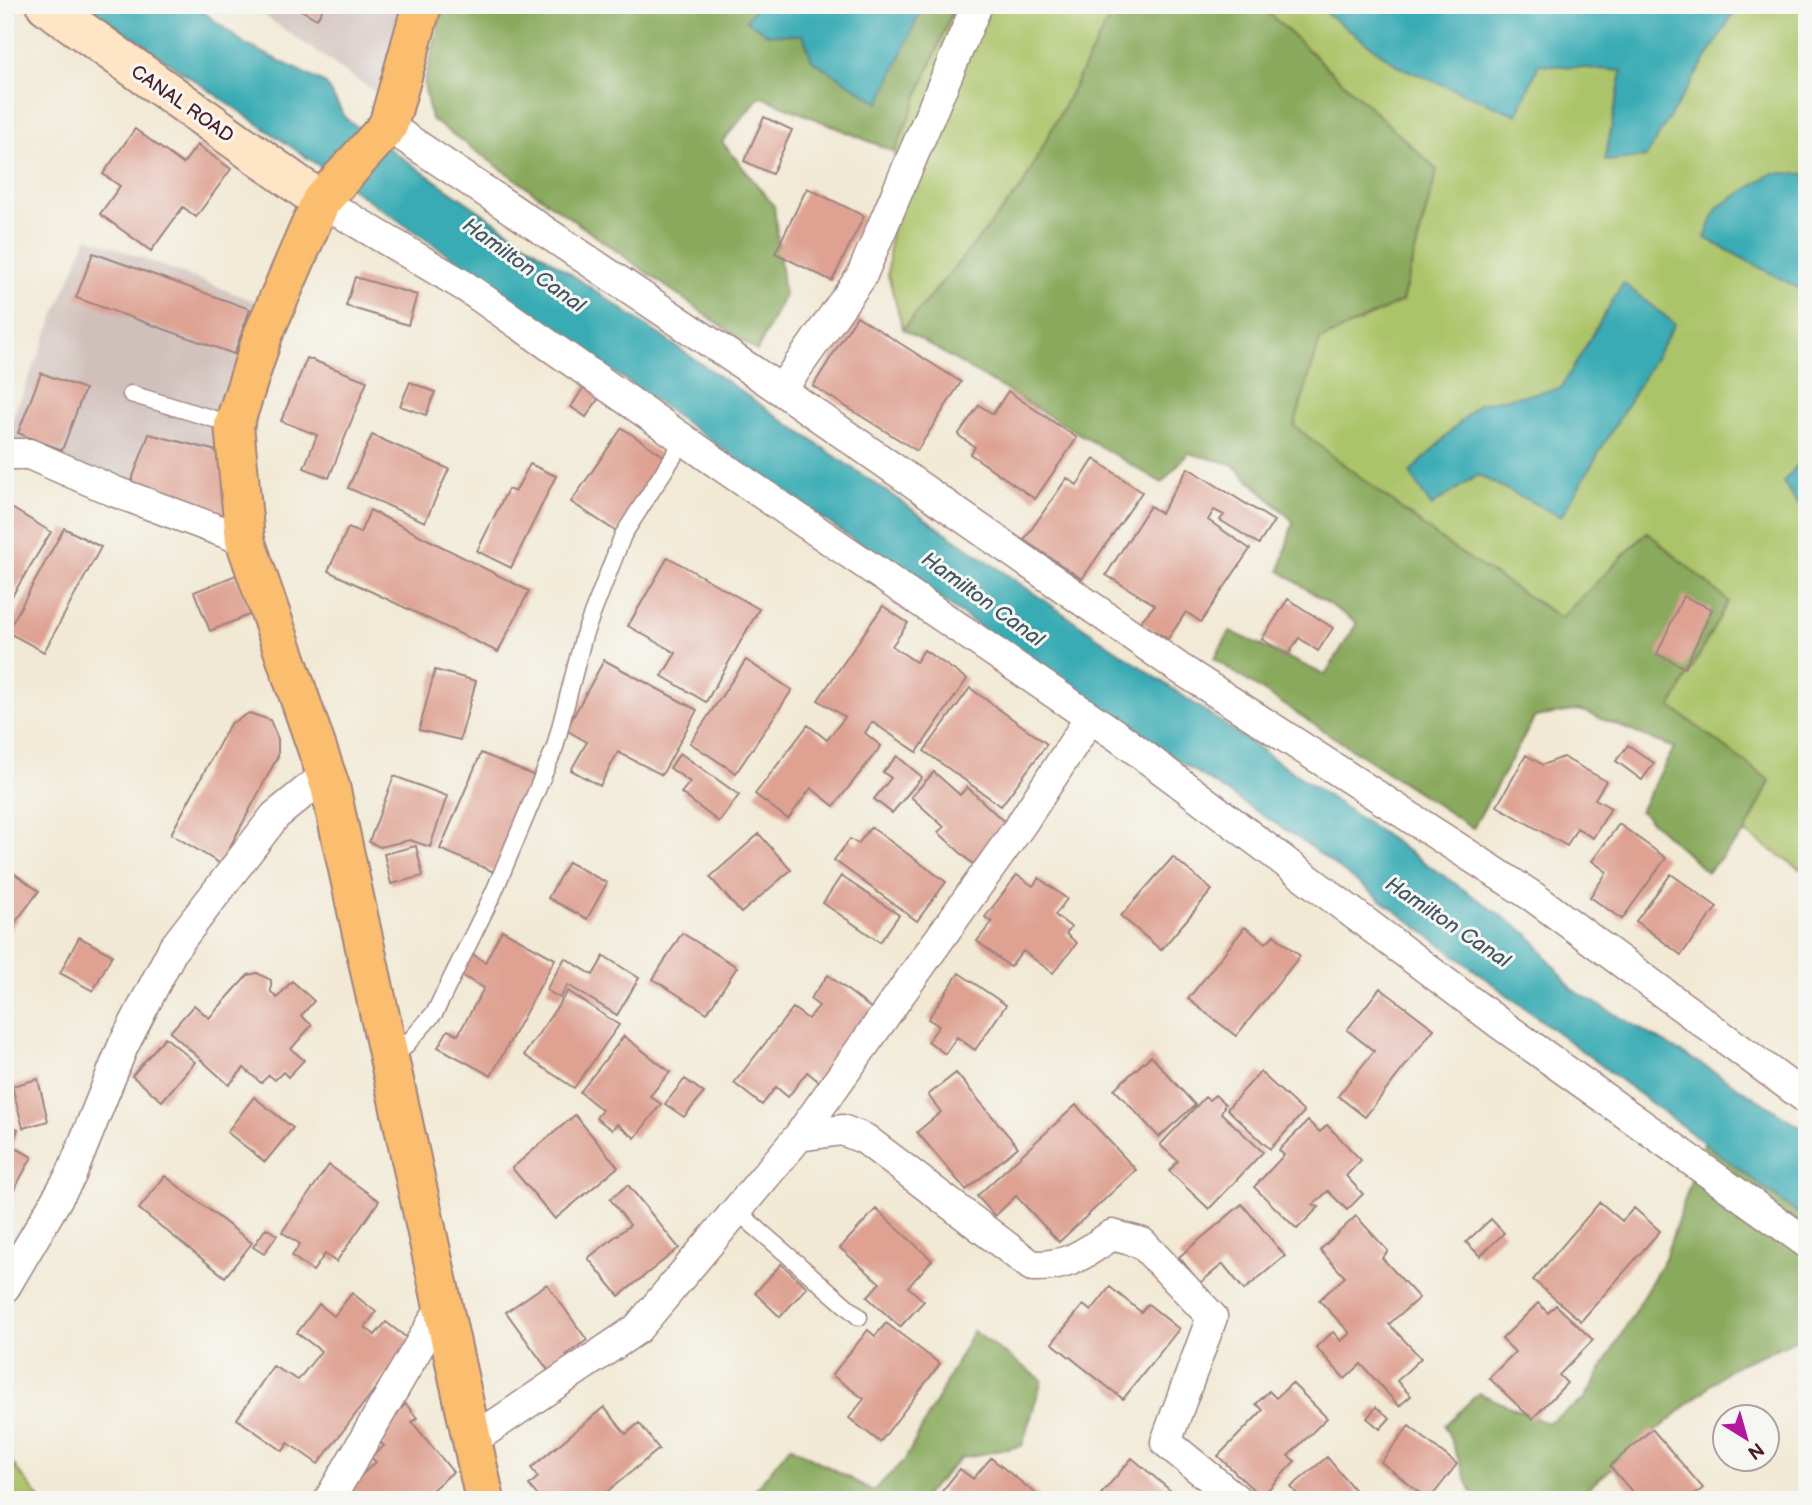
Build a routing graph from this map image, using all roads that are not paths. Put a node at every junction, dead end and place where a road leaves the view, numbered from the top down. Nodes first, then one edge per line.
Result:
1 (46, 5) edge
2 (422, 5) edge
3 (977, 5) edge
4 (388, 126) junction
5 (321, 201) junction
6 (781, 390) junction
7 (131, 394) dead end
8 (234, 425) junction
9 (684, 440) junction
10 (5, 454) edge
11 (245, 540) junction
12 (1090, 718) junction
13 (330, 786) junction
14 (391, 1062) junction
15 (1807, 1099) edge
16 (799, 1136) junction
17 (737, 1211) junction
18 (1807, 1243) edge
19 (5, 1287) edge
20 (444, 1303) junction
21 (859, 1317) dead end
22 (474, 1439) junction
23 (329, 1500) edge
24 (485, 1500) edge
25 (1237, 1500) edge

1 - 5 main road, CANAL ROAD
2 - 4 main road
3 - 6 street
4 - 5 main road
4 - 6 street
5 - 8 main road
5 - 9 street
6 - 15 street
7 - 8 lane
8 - 11 main road
9 - 12 street
9 - 14 lane
10 - 11 street
11 - 13 main road
12 - 16 street
12 - 18 street
13 - 14 main road
13 - 19 street
14 - 20 main road
16 - 17 street
16 - 25 street
17 - 21 lane
17 - 22 street
20 - 22 main road
20 - 23 street
22 - 24 main road

